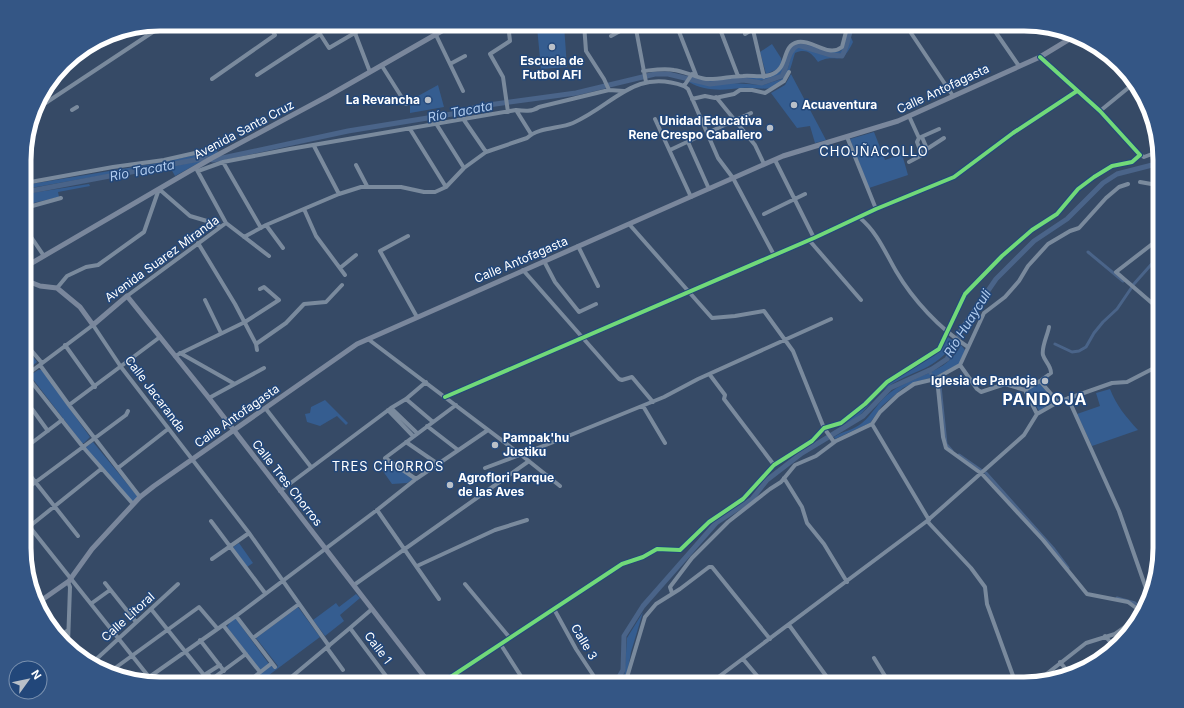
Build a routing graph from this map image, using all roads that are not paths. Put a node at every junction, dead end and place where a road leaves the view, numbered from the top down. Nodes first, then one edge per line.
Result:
1 (154, 31) edge
2 (272, 31) edge
3 (358, 31) edge
4 (441, 31) edge
5 (509, 31) edge
6 (585, 31) edge
7 (621, 31) edge
8 (635, 31) edge
9 (678, 31) edge
10 (721, 31) edge
11 (751, 31) edge
12 (753, 31) edge
13 (846, 31) edge
14 (910, 31) edge
15 (995, 31) edge
16 (355, 33) junction
17 (436, 34) junction
18 (746, 34) dead end
19 (611, 36) dead end
20 (1069, 39) edge
21 (465, 56) dead end
22 (1040, 57) junction
23 (450, 64) junction
24 (382, 66) junction
25 (1019, 66) junction
26 (370, 72) junction
27 (789, 72) dead end
28 (257, 75) dead end
29 (691, 76) junction
30 (738, 76) junction
31 (645, 77) junction
32 (764, 77) junction
33 (212, 79) dead end
34 (684, 86) junction
35 (607, 87) junction
36 (1130, 87) edge
37 (463, 91) dead end
38 (624, 91) junction
39 (1077, 91) junction
40 (953, 96) junction
41 (716, 97) junction
42 (692, 99) junction
43 (44, 104) edge
44 (406, 104) dead end
45 (77, 107) dead end
46 (72, 110) dead end
47 (516, 110) junction
48 (1100, 111) junction
49 (508, 112) junction
50 (751, 113) dead end
51 (909, 116) junction
52 (655, 118) dead end
53 (464, 120) junction
54 (735, 120) junction
55 (437, 125) junction
56 (410, 129) junction
57 (939, 129) dead end
58 (707, 133) junction
59 (531, 134) junction
60 (702, 135) dead end
61 (847, 137) junction
62 (920, 138) junction
63 (944, 138) dead end
64 (688, 142) junction
65 (314, 146) junction
66 (217, 148) dead end
67 (670, 150) junction
68 (486, 152) junction
69 (1153, 154) edge
70 (1140, 155) junction
71 (775, 160) junction
72 (223, 162) junction
73 (909, 162) dead end
74 (764, 164) junction
75 (356, 165) dead end
76 (464, 168) junction
77 (197, 169) junction
78 (734, 178) junction
79 (31, 182) edge
80 (1140, 182) dead end
81 (1128, 184) dead end
82 (1153, 184) edge
83 (367, 186) junction
84 (446, 188) junction
85 (159, 189) junction
86 (709, 189) junction
87 (338, 194) junction
88 (805, 194) dead end
89 (691, 197) junction
90 (61, 198) dead end
91 (794, 198) junction
92 (31, 206) edge
93 (876, 209) junction
94 (304, 210) junction
95 (764, 214) dead end
96 (860, 218) junction
97 (226, 222) junction
98 (266, 224) junction
99 (629, 224) junction
100 (220, 227) junction
101 (261, 228) junction
102 (408, 236) dead end
103 (31, 237) edge
104 (244, 237) junction
105 (814, 238) junction
106 (809, 240) junction
107 (198, 243) junction
108 (1153, 243) edge
109 (578, 246) junction
110 (283, 248) dead end
111 (356, 255) dead end
112 (774, 255) junction
113 (44, 256) junction
114 (269, 256) dead end
115 (544, 261) junction
116 (31, 264) edge
117 (340, 268) junction
118 (523, 270) junction
119 (345, 275) dead end
120 (31, 282) edge
121 (342, 285) dead end
122 (598, 286) dead end
123 (57, 288) junction
124 (260, 289) dead end
125 (689, 292) junction
126 (127, 296) junction
127 (205, 300) dead end
128 (861, 300) dead end
129 (596, 304) dead end
130 (1153, 304) edge
131 (417, 317) junction
132 (831, 319) dead end
133 (245, 322) junction
134 (93, 325) junction
135 (1049, 327) dead end
136 (221, 333) junction
137 (946, 333) junction
138 (160, 337) junction
139 (584, 337) junction
140 (368, 339) junction
141 (786, 340) junction
142 (256, 344) junction
143 (65, 345) junction
144 (968, 347) junction
145 (257, 350) dead end
146 (31, 351) edge
147 (180, 354) junction
148 (175, 356) junction
149 (41, 364) junction
150 (960, 365) junction
151 (122, 367) junction
152 (264, 368) dead end
153 (1153, 369) edge
154 (31, 372) edge
155 (710, 375) junction
156 (935, 379) junction
157 (1040, 381) junction
158 (31, 382) edge
159 (426, 382) junction
160 (233, 383) junction
161 (95, 387) junction
162 (1025, 390) junction
163 (445, 397) junction
164 (209, 398) junction
165 (1068, 398) junction
166 (406, 399) junction
167 (653, 402) junction
168 (1058, 402) junction
169 (68, 405) junction
170 (456, 405) junction
171 (643, 406) junction
172 (266, 408) junction
173 (390, 409) junction
174 (31, 410) edge
175 (128, 410) dead end
176 (1037, 414) junction
177 (62, 420) junction
178 (433, 422) junction
179 (872, 424) junction
180 (427, 426) junction
181 (168, 429) junction
182 (488, 430) junction
183 (825, 430) junction
184 (48, 431) junction
185 (234, 431) junction
186 (415, 435) junction
187 (94, 438) junction
188 (833, 441) junction
189 (406, 442) junction
190 (665, 443) dead end
191 (31, 444) edge
192 (83, 447) junction
193 (458, 450) junction
194 (520, 454) junction
195 (192, 460) junction
196 (529, 461) junction
197 (438, 464) junction
198 (774, 465) junction
199 (312, 467) junction
200 (118, 468) junction
201 (485, 468) dead end
202 (102, 469) junction
203 (982, 474) junction
204 (31, 476) edge
205 (784, 478) junction
206 (416, 479) junction
207 (36, 482) junction
208 (31, 486) edge
209 (560, 486) dead end
210 (280, 491) junction
211 (140, 497) junction
212 (133, 504) junction
213 (55, 506) junction
214 (377, 510) junction
215 (527, 520) dead end
216 (928, 520) junction
217 (211, 521) dead end
218 (31, 525) edge
219 (31, 527) edge
220 (249, 533) junction
221 (78, 536) dead end
222 (231, 546) junction
223 (405, 548) junction
224 (326, 549) junction
225 (212, 559) dead end
226 (417, 566) junction
227 (72, 578) junction
228 (282, 581) junction
229 (68, 582) junction
230 (847, 582) junction
231 (105, 583) dead end
232 (178, 584) dead end
233 (465, 584) dead end
234 (354, 585) junction
235 (1146, 589) edge
236 (110, 590) junction
237 (672, 593) junction
238 (265, 594) junction
239 (439, 599) dead end
240 (42, 600) edge
241 (92, 603) junction
242 (299, 604) junction
243 (151, 609) junction
244 (554, 609) junction
245 (1137, 609) edge
246 (372, 610) junction
247 (236, 616) junction
248 (136, 622) junction
249 (223, 625) junction
250 (789, 625) junction
251 (1127, 625) edge
252 (217, 628) junction
253 (350, 628) junction
254 (167, 629) junction
255 (68, 630) junction
256 (64, 633) edge
257 (1105, 636) junction
258 (68, 638) edge
259 (119, 638) junction
260 (253, 638) junction
261 (510, 638) junction
262 (770, 639) junction
263 (200, 640) junction
264 (1111, 643) edge
265 (501, 645) junction
266 (328, 647) junction
267 (184, 651) junction
268 (246, 654) junction
269 (132, 655) junction
270 (874, 658) dead end
271 (743, 659) junction
272 (96, 660) edge
273 (1060, 662) junction
274 (220, 665) junction
275 (114, 668) edge
276 (224, 670) junction
277 (343, 670) dead end
278 (1066, 670) edge
279 (260, 672) junction
280 (205, 674) junction
281 (150, 676) edge
282 (1044, 676) edge
283 (149, 677) edge
284 (200, 677) edge
285 (208, 677) edge
286 (216, 677) edge
287 (254, 677) edge
288 (294, 677) edge
289 (387, 677) edge
290 (425, 677) edge
291 (451, 677) edge
292 (522, 677) edge
293 (594, 677) edge
294 (627, 677) edge
295 (719, 677) edge
296 (758, 677) edge
297 (827, 677) edge
298 (886, 677) edge
299 (1013, 677) edge

1 - 43 street
2 - 33 street
3 - 16 street
4 - 17 main road, Avenida Santa Cruz
5 - 49 street
6 - 35 street
7 - 19 street
8 - 31 street
9 - 29 street
10 - 30 street
11 - 18 street
12 - 32 street
13 - 32 street
14 - 40 street
15 - 25 street
16 - 26 street
16 - 28 street
17 - 23 street
17 - 24 main road, Avenida Santa Cruz
20 - 22 main road, Calle Antofagasta
21 - 23 street
22 - 25 main road, Calle Antofagasta
22 - 39 street
23 - 37 street
24 - 26 main road, Avenida Santa Cruz
24 - 44 street
25 - 40 main road, Calle Antofagasta
26 - 77 main road, Avenida Santa Cruz
27 - 41 street
29 - 30 street
29 - 31 street
29 - 34 street
30 - 32 street
31 - 34 street
31 - 38 street
34 - 42 street
35 - 38 street
35 - 47 street
36 - 48 street
38 - 59 street
39 - 48 street
39 - 93 street
40 - 51 main road, Calle Antofagasta
41 - 42 street
41 - 54 street
42 - 58 street
45 - 46 street
47 - 49 street
47 - 59 street
48 - 70 street
49 - 53 street
50 - 54 street
51 - 61 main road, Calle Antofagasta
51 - 62 street
52 - 67 street
53 - 55 street
53 - 68 street
54 - 58 street
54 - 74 street
55 - 56 street
55 - 76 street
56 - 65 street
56 - 84 street
57 - 62 street
58 - 78 street
59 - 68 street
60 - 64 street
61 - 71 main road, Calle Antofagasta
61 - 93 street
62 - 63 street
62 - 73 street
64 - 67 street
64 - 86 street
65 - 72 street
65 - 87 street
66 - 79 street
67 - 89 street
68 - 76 street
69 - 70 street
70 - 137 street
71 - 74 main road, Calle Antofagasta
71 - 91 street
72 - 77 street
72 - 101 street
74 - 78 main road, Calle Antofagasta
75 - 83 street
76 - 84 street
77 - 85 main road, Avenida Santa Cruz
77 - 97 street
78 - 86 main road, Calle Antofagasta
78 - 112 street
80 - 82 street
81 - 144 street
83 - 84 street
83 - 87 street
85 - 100 street
85 - 113 main road, Avenida Santa Cruz
85 - 123 street
86 - 89 main road, Calle Antofagasta
87 - 94 street
88 - 91 street
89 - 99 main road, Calle Antofagasta
90 - 92 street
91 - 95 street
91 - 105 street
93 - 96 street
94 - 98 street
94 - 117 street
96 - 105 street
96 - 137 street
97 - 100 street, Avenida Suarez Miranda
97 - 104 street, Avenida Suarez Miranda
98 - 101 street
98 - 110 street
99 - 109 main road, Calle Antofagasta
99 - 125 street
100 - 107 street, Avenida Suarez Miranda
101 - 104 street
102 - 131 street
103 - 113 street
104 - 114 street, Avenida Suarez Miranda
105 - 106 street
106 - 112 street
106 - 128 street
107 - 126 street, Avenida Suarez Miranda
107 - 133 street
108 - 130 street
109 - 115 main road, Calle Antofagasta
109 - 122 street
111 - 117 street
112 - 125 street
113 - 116 main road, Avenida Santa Cruz
115 - 118 main road, Calle Antofagasta
115 - 129 street
117 - 119 street
118 - 131 main road, Calle Antofagasta
118 - 139 street
120 - 123 main road
121 - 142 street
123 - 134 main road, Calle Jacaranda
124 - 133 street
125 - 139 street
125 - 141 street
126 - 134 main road, Avenida Suarez Miranda
126 - 138 main road, Calle Tres Chorros
127 - 136 street
131 - 140 main road, Calle Antofagasta
132 - 141 street
133 - 136 street
133 - 142 street
134 - 143 street, Avenida Suarez Miranda
134 - 151 street, Calle Jacaranda
135 - 157 street
136 - 147 street
137 - 144 street
137 - 183 street
138 - 148 main road, Calle Tres Chorros
138 - 151 street
139 - 163 street
139 - 167 street
140 - 159 street
140 - 172 main road, Calle Antofagasta
141 - 155 street
141 - 183 street
142 - 145 street
143 - 149 street, Avenida Suarez Miranda
143 - 161 street
144 - 150 street
146 - 149 street
147 - 148 street
147 - 160 street
148 - 164 main road, Calle Tres Chorros
149 - 154 street, Avenida Suarez Miranda
149 - 169 street
150 - 156 street
150 - 162 street
151 - 161 street
151 - 181 street, Calle Jacaranda
152 - 160 street
153 - 165 street
155 - 167 street
155 - 198 street
156 - 179 street
156 - 203 street
157 - 162 street
157 - 168 street
158 - 177 street
159 - 163 street
159 - 166 street
160 - 164 street
161 - 169 street
162 - 176 street
163 - 170 street
164 - 185 main road, Calle Tres Chorros
165 - 168 street
165 - 235 street
166 - 173 street
166 - 178 street
167 - 171 street
168 - 176 street
169 - 187 street
170 - 178 street
170 - 182 street
171 - 190 street
171 - 194 street
172 - 185 main road, Calle Antofagasta
172 - 199 street
173 - 186 street
173 - 199 street
174 - 184 street
175 - 187 street
176 - 203 street
177 - 184 street
177 - 192 street
178 - 180 street
179 - 188 street
179 - 216 street
180 - 186 street
180 - 193 street
181 - 195 street, Calle Jacaranda
181 - 200 street
182 - 193 street
182 - 194 street
183 - 188 street
183 - 198 street
184 - 191 street
185 - 195 main road, Calle Antofagasta
185 - 210 main road, Calle Tres Chorros
186 - 189 street
187 - 192 street
187 - 200 street
188 - 205 street
189 - 197 street
189 - 206 street
192 - 202 street
192 - 207 street
193 - 197 street
194 - 196 street
194 - 201 street
195 - 211 main road, Calle Antofagasta
195 - 220 street, Calle Jacaranda
196 - 209 street
196 - 223 street
197 - 206 street
198 - 244 street
199 - 210 street
200 - 211 street
202 - 212 street
202 - 213 street
203 - 216 street
203 - 245 street
204 - 207 street
205 - 230 street
205 - 237 street
206 - 214 street
207 - 208 street
207 - 213 street
210 - 224 main road, Calle Tres Chorros
211 - 212 main road, Calle Antofagasta
212 - 227 main road, Calle Antofagasta
213 - 218 street
213 - 221 street
214 - 223 street
214 - 224 street
215 - 226 street
216 - 230 street
216 - 299 street
217 - 222 street
219 - 227 street
220 - 222 street
220 - 228 street, Calle Jacaranda
222 - 225 street
222 - 238 street
223 - 226 street
223 - 234 street
224 - 228 street
224 - 234 main road, Calle Tres Chorros
226 - 239 street
227 - 229 main road, Calle Antofagasta
227 - 241 street
228 - 238 street
228 - 242 street, Calle Jacaranda
229 - 240 main road, Calle Antofagasta
229 - 255 street
230 - 250 street
231 - 236 street
232 - 243 street, Calle Litoral
233 - 261 street
234 - 246 main road, Calle Tres Chorros
236 - 241 street
236 - 248 street
237 - 262 street
237 - 294 street
238 - 247 street
241 - 259 street
242 - 260 street
242 - 266 street, Calle Jacaranda
243 - 248 street, Calle Litoral
243 - 254 street
244 - 261 street
244 - 293 street, Calle 3
246 - 253 street, Calle 1
246 - 290 main road, Calle Tres Chorros
247 - 249 street
247 - 260 street
248 - 259 street, Calle Litoral
249 - 252 street
249 - 268 street
250 - 262 street
250 - 297 street
251 - 257 street
252 - 254 street
252 - 263 street
253 - 266 street
253 - 289 street, Calle 1
254 - 267 street
254 - 269 street
255 - 256 street
255 - 258 street
257 - 264 street
257 - 273 street
259 - 269 street
259 - 272 street, Calle Litoral
260 - 279 street
261 - 265 street
262 - 271 street
263 - 267 street
263 - 274 street
265 - 291 street
265 - 292 street
266 - 277 street, Calle Jacaranda
266 - 288 street
267 - 280 street
267 - 281 street
268 - 276 street
268 - 279 street
269 - 275 street
269 - 283 street
270 - 298 street
271 - 295 street
271 - 296 street
273 - 278 street
273 - 282 street
274 - 276 street
274 - 280 street
276 - 286 street
279 - 287 street
280 - 284 street
280 - 285 street

